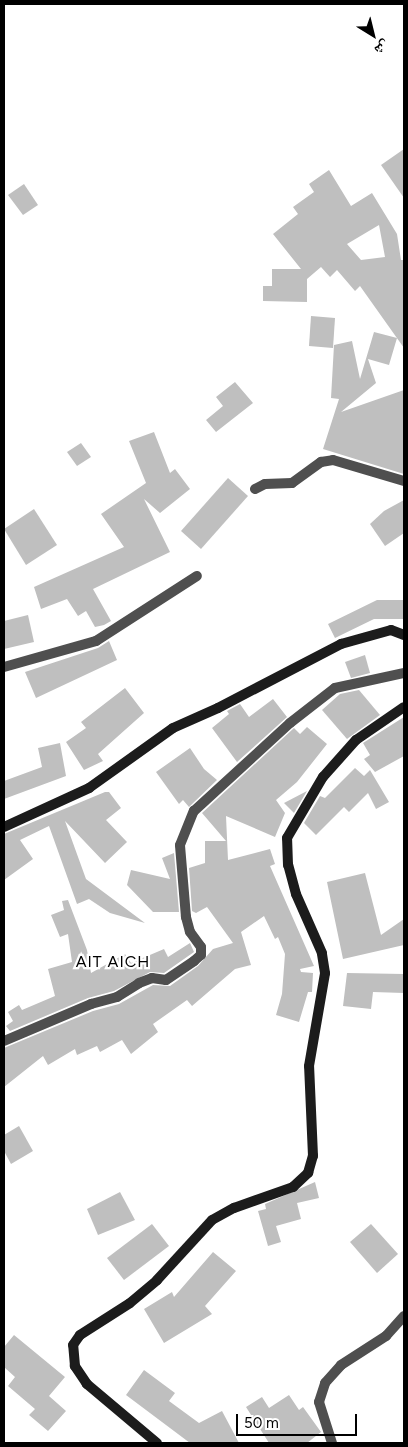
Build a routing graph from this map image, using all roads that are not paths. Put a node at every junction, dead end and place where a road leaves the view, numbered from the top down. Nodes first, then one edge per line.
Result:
1 (404, 481) edge
2 (255, 489) dead end
3 (197, 576) dead end
4 (404, 636) edge
5 (4, 667) edge
6 (404, 673) edge
7 (404, 707) edge
8 (4, 828) edge
9 (4, 1041) edge
10 (404, 1316) edge
11 (157, 1443) edge
12 (332, 1443) edge

1 - 2 street
3 - 5 street
4 - 8 main road
6 - 9 street
7 - 11 main road
10 - 12 street

